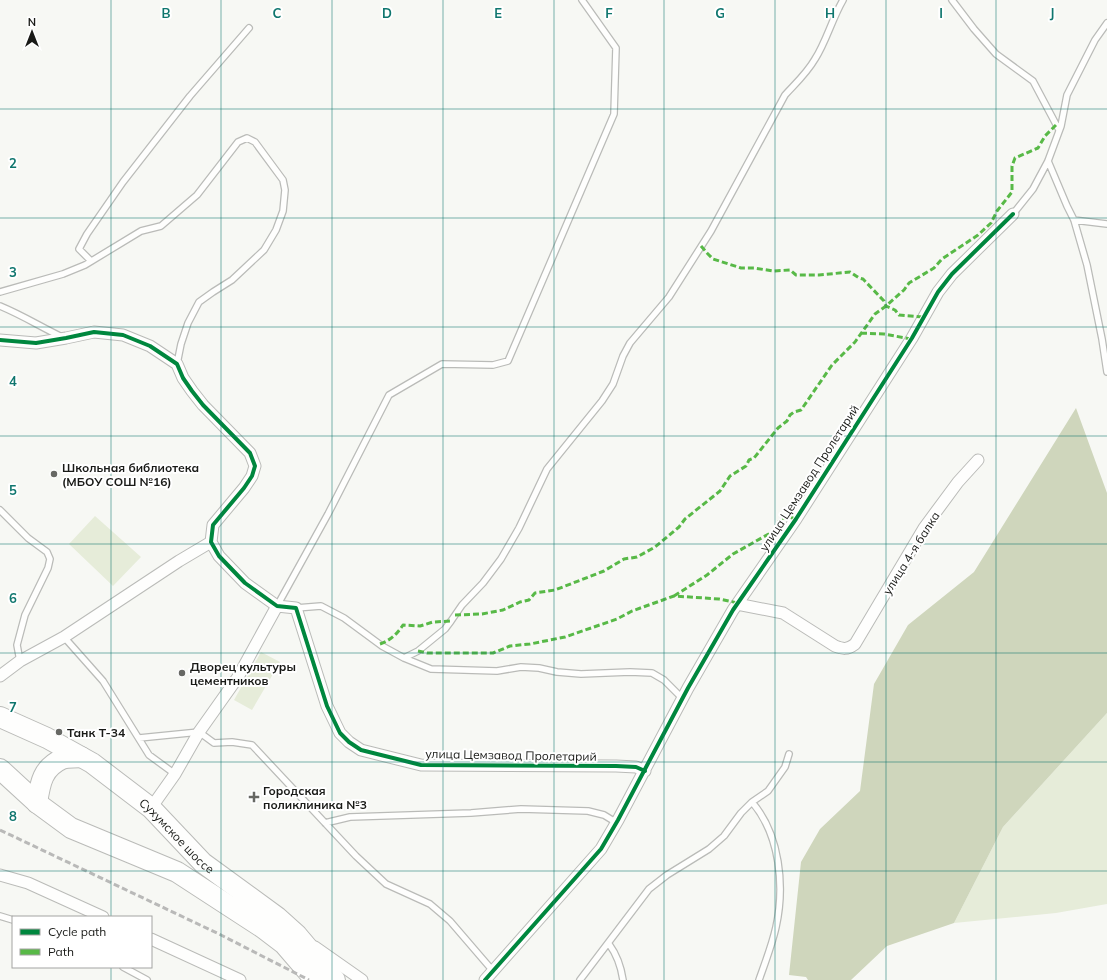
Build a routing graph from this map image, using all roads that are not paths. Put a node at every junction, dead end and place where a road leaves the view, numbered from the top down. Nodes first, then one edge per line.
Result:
1 (582, 0) edge
2 (843, 0) edge
3 (952, 0) edge
4 (1107, 23) edge
5 (249, 28) dead end
6 (1059, 130) junction
7 (1048, 162) junction
8 (1013, 214) joint
9 (1074, 220) junction
10 (1107, 224) edge
11 (91, 261) junction
12 (0, 292) edge
13 (0, 306) edge
14 (66, 338) junction
15 (0, 340) edge
16 (177, 364) junction
17 (1107, 372) edge
18 (978, 460) dead end
19 (0, 510) edge
20 (211, 542) junction
21 (737, 604) junction
22 (277, 606) junction
23 (296, 608) junction
24 (64, 636) junction
25 (404, 658) junction
26 (20, 661) junction
27 (0, 676) edge
28 (682, 698) junction
29 (0, 717) edge
30 (199, 732) junction
31 (139, 738) junction
32 (789, 754) dead end
33 (81, 757) junction
34 (0, 769) edge
35 (645, 771) junction
36 (175, 774) junction
37 (752, 802) junction
38 (37, 803) junction
39 (151, 808) junction
40 (325, 823) junction
41 (617, 823) junction
42 (0, 875) edge
43 (0, 916) edge
44 (101, 916) edge
45 (12, 920) edge
46 (297, 935) junction
47 (152, 939) edge
48 (609, 944) junction
49 (125, 968) edge
50 (493, 971) junction
51 (147, 980) edge
52 (240, 980) edge
53 (315, 980) edge
54 (335, 980) edge
55 (362, 980) edge
56 (485, 980) edge
57 (580, 980) edge
58 (623, 980) edge
59 (759, 980) edge

1 - 22 lane
2 - 25 lane
3 - 6 lane
4 - 6 lane
5 - 11 lane
6 - 7 lane
7 - 8 lane
7 - 9 lane
8 - 21 street, улица Цемзавод Пролетарий
9 - 10 lane
9 - 17 lane
11 - 12 lane
11 - 16 lane
13 - 14 lane
14 - 15 street
14 - 16 street
16 - 20 street
18 - 21 street, улица 4-я балка
19 - 26 lane
20 - 22 street
20 - 24 street
21 - 28 street, улица Цемзавод Пролетарий
22 - 23 street
22 - 30 street
23 - 25 lane
23 - 35 street, улица Цемзавод Пролетарий
24 - 26 street
24 - 31 lane
25 - 28 lane
26 - 27 street
28 - 35 street, улица Цемзавод Пролетарий
29 - 33 highway, Сухумское шоссе
30 - 31 lane
30 - 36 street
30 - 40 lane
31 - 36 lane
32 - 37 lane
33 - 38 highway
33 - 39 highway, Сухумское шоссе
34 - 38 highway, Сухумское шоссе
35 - 41 street, улица Цемзавод Пролетарий
36 - 39 street
37 - 48 lane
37 - 59 lane
38 - 53 highway, Сухумское шоссе
39 - 46 highway, Сухумское шоссе
40 - 41 lane
40 - 50 lane
41 - 50 street, улица Цемзавод Пролетарий
42 - 44 street
43 - 45 lane
46 - 54 highway, Сухумское шоссе
46 - 55 street
47 - 52 street
48 - 57 lane
48 - 58 lane
49 - 51 lane
50 - 56 street, улица Цемзавод Пролетарий

